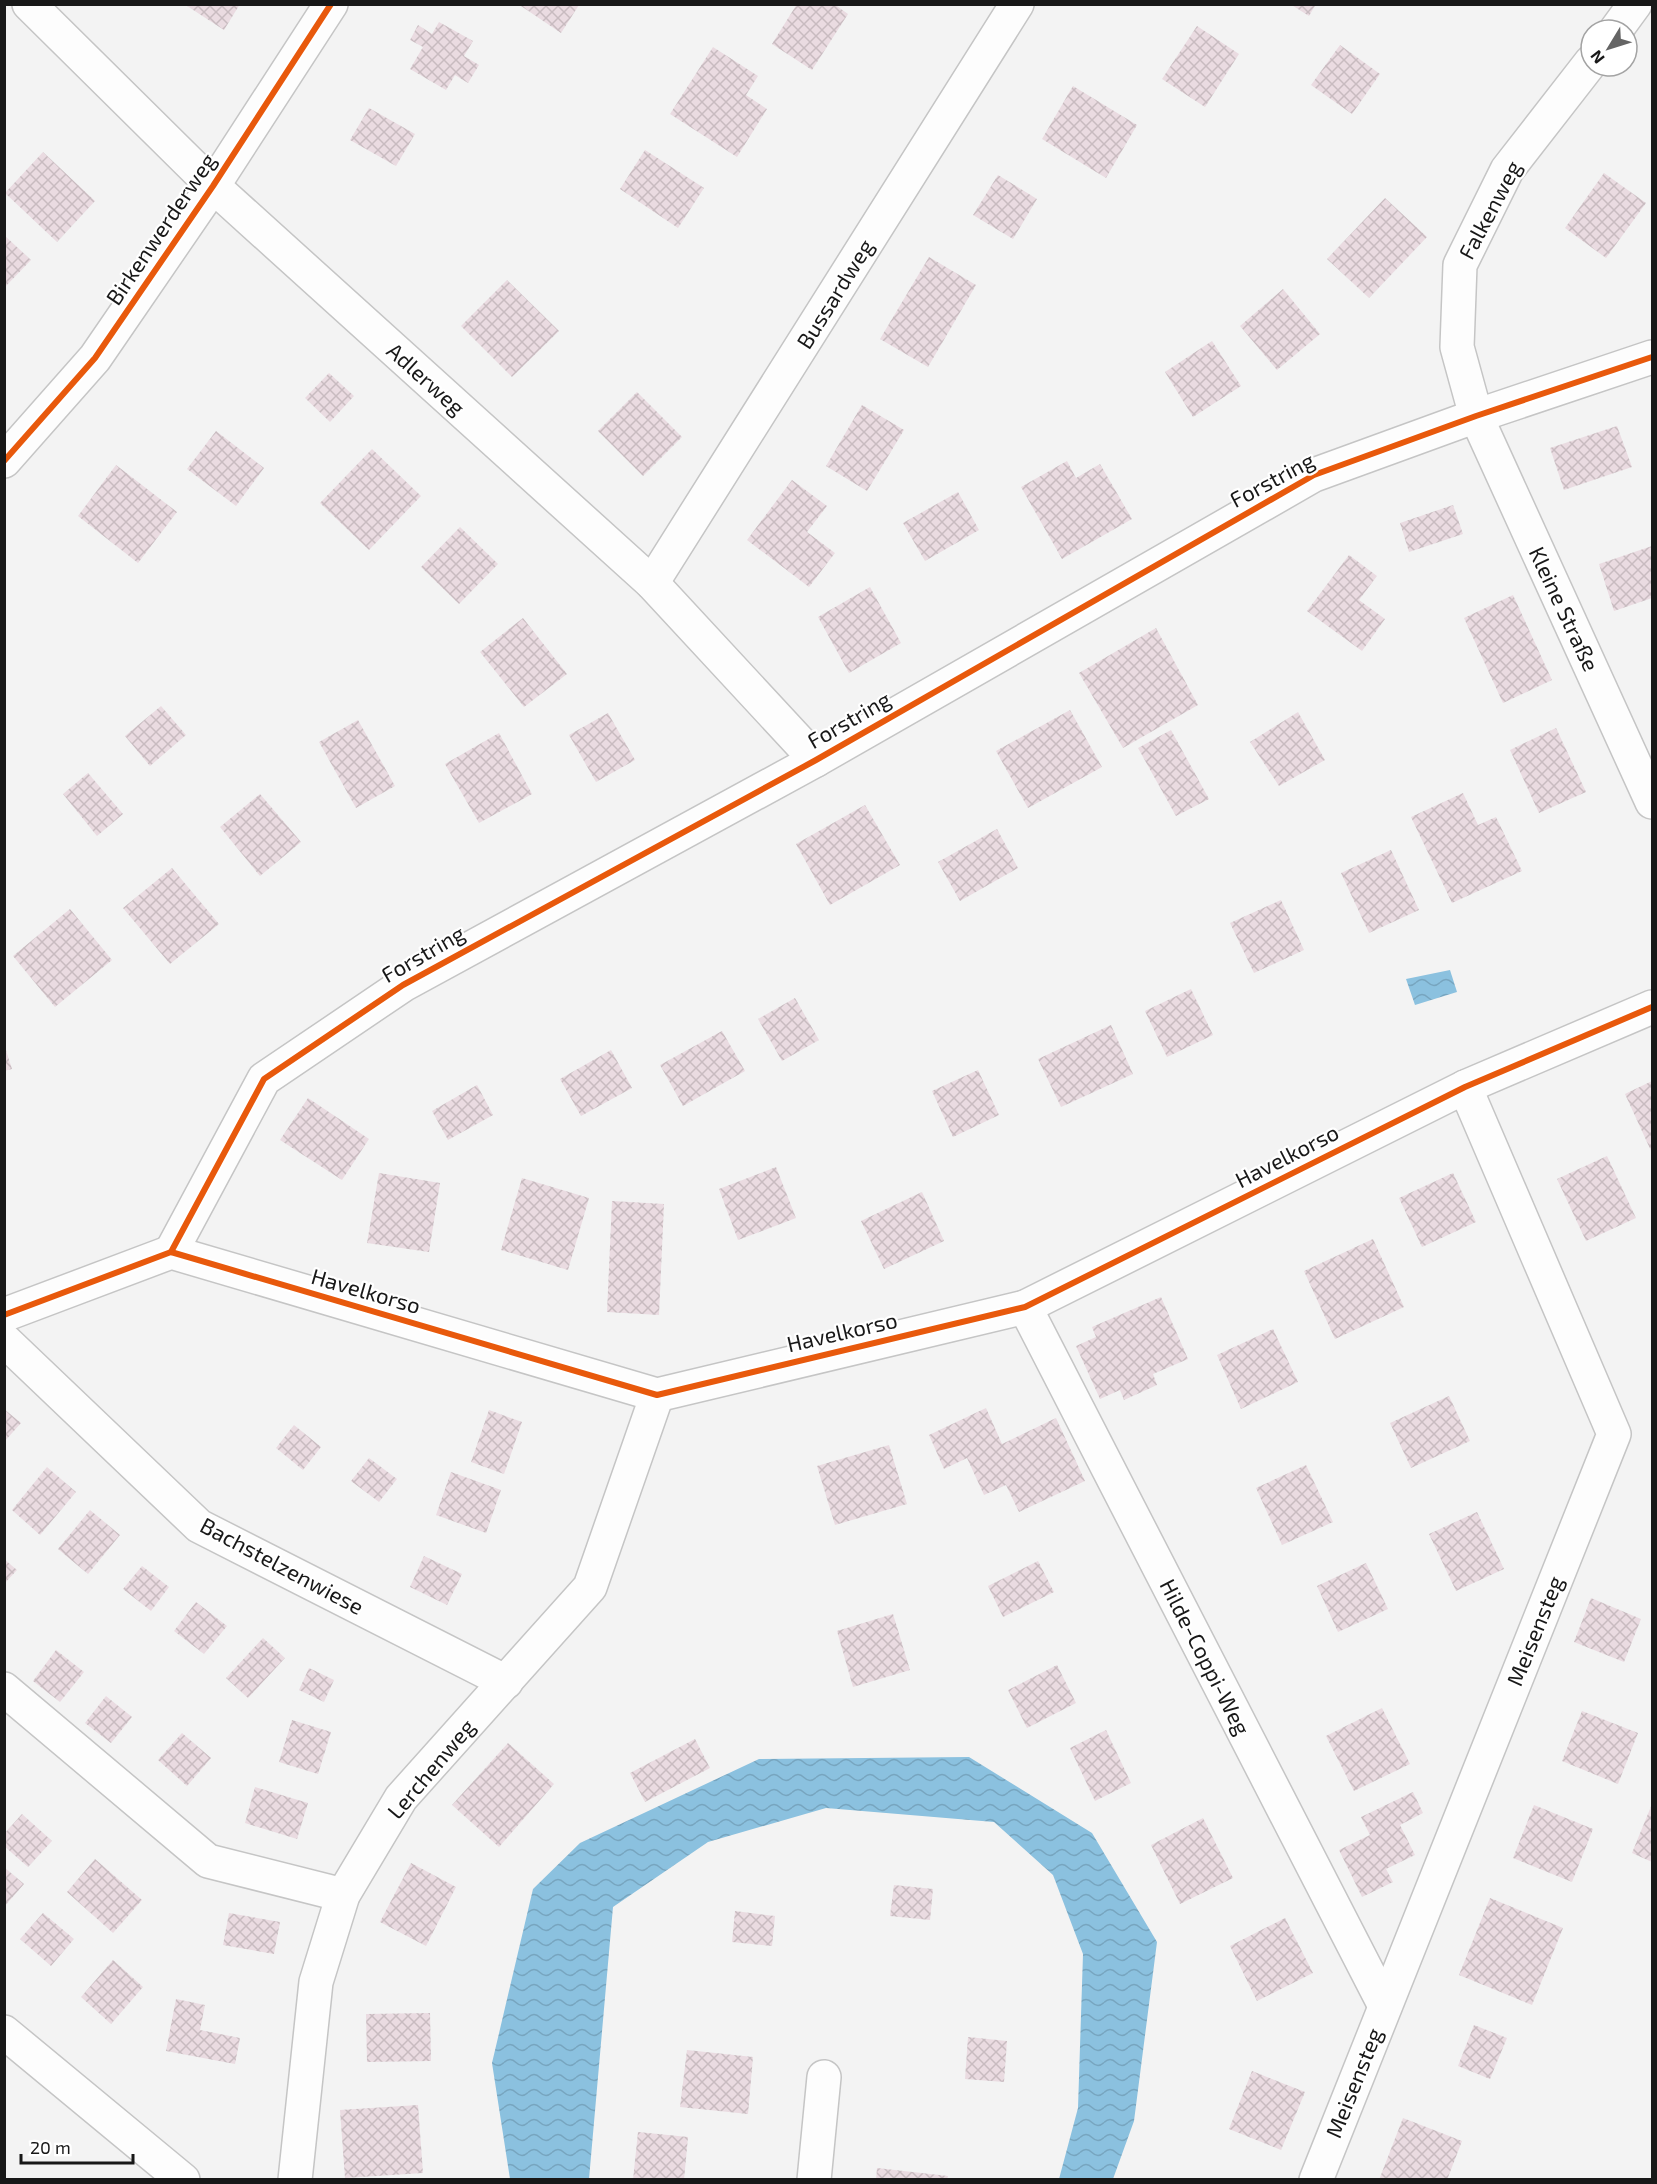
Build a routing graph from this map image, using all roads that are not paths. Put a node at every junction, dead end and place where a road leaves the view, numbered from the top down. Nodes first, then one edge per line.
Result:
1 (29, 4) edge
2 (331, 4) edge
3 (1017, 4) edge
4 (1635, 4) edge
5 (1625, 18) edge
6 (1579, 77) edge
7 (213, 186) junction
8 (1653, 357) edge
9 (1476, 416) junction
10 (4, 461) edge
11 (652, 583) junction
12 (816, 760) junction
13 (1653, 802) edge
14 (1653, 1007) edge
15 (1465, 1087) junction
16 (171, 1252) junction
17 (1025, 1307) junction
18 (4, 1315) edge
19 (4, 1340) edge
20 (657, 1395) junction
21 (506, 1682) junction
22 (4, 1689) edge
23 (343, 1895) junction
24 (1385, 2006) junction
25 (4, 2032) edge
26 (824, 2077) dead end
27 (183, 2180) edge
28 (295, 2180) edge
29 (814, 2180) edge
30 (1316, 2180) edge

1 - 7 street, Adlerweg
2 - 7 street, Birkenwerderweg
3 - 11 street, Bussardweg
4 - 5 street
6 - 9 street, Falkenweg
7 - 10 street, Birkenwerderweg
7 - 11 street, Adlerweg
8 - 9 street, Forstring
9 - 12 street, Forstring
9 - 13 street, Kleine Straße
11 - 12 street, Adlerweg
12 - 16 street, Forstring
14 - 15 street, Havelkorso
15 - 17 street, Havelkorso
15 - 24 street, Meisensteg
16 - 18 street
16 - 20 street, Havelkorso
17 - 20 street, Havelkorso
17 - 24 street, Hilde-Coppi-Weg
19 - 21 street, Bachstelzenwiese
20 - 21 street, Lerchenweg
21 - 23 street, Lerchenweg
22 - 23 street
23 - 28 street, Lerchenweg
24 - 30 street, Meisensteg
25 - 27 street
26 - 29 street

